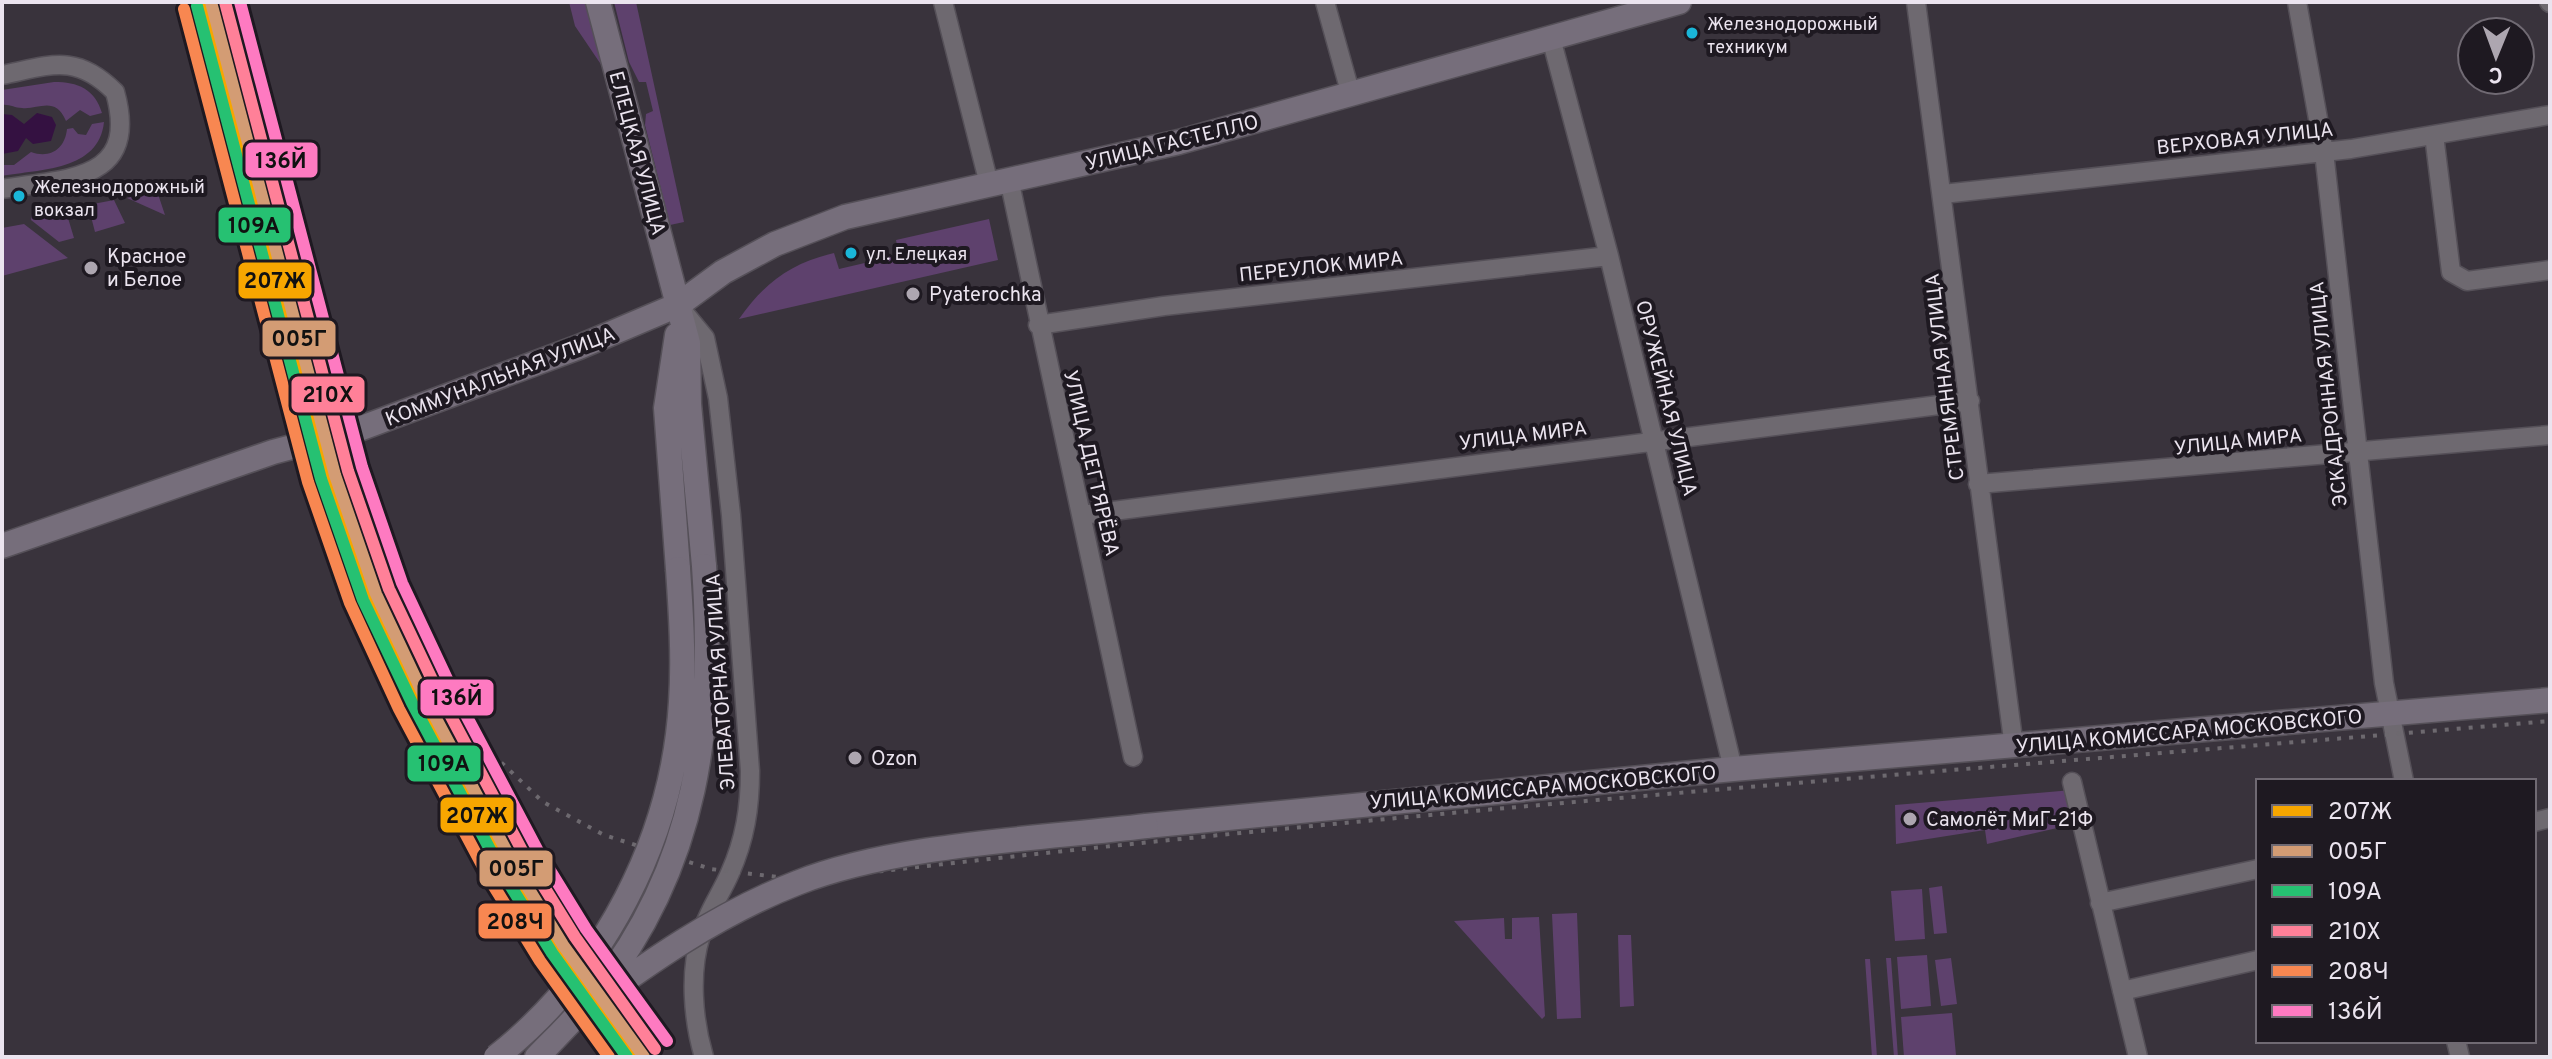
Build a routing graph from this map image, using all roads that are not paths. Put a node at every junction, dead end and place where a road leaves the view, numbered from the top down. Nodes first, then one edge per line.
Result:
1 (598, 2) edge
2 (943, 2) edge
3 (1325, 2) edge
4 (1679, 2) edge
5 (1916, 2) edge
6 (2297, 2) edge
7 (1551, 38) junction
8 (2, 75) edge
9 (1351, 95) junction
10 (2550, 115) edge
11 (2434, 135) junction
12 (2324, 152) junction
13 (999, 182) junction
14 (2, 189) edge
15 (1943, 194) junction
16 (1609, 256) junction
17 (2548, 272) edge
18 (678, 305) junction
19 (1038, 325) junction
20 (1970, 401) junction
21 (2550, 435) edge
22 (1655, 440) junction
23 (2356, 452) junction
24 (1978, 484) junction
25 (1082, 515) junction
26 (2, 546) edge
27 (2550, 700) edge
28 (2389, 713) junction
29 (2014, 747) junction
30 (1133, 757) dead end
31 (1733, 769) junction
32 (2404, 779) edge
33 (2072, 782) dead end
34 (2256, 869) edge
35 (2100, 903) junction
36 (2256, 960) edge
37 (2122, 991) junction
38 (577, 1015) junction
39 (496, 1057) edge
40 (537, 1057) edge
41 (704, 1057) edge
42 (2138, 1057) edge

1 - 18 main road, ЕЛЕЦКАЯ УЛИЦА
2 - 13 street, УЛИЦА ДЕГТЯРЁВА
3 - 9 street
4 - 7 main road, УЛИЦА ГАСТЕЛЛО
5 - 15 street, СТРЕМЯННАЯ УЛИЦА
6 - 12 street, ЭСКАДРОННАЯ УЛИЦА
7 - 9 main road, УЛИЦА ГАСТЕЛЛО
7 - 16 street, ОРУЖЕЙНАЯ УЛИЦА
8 - 14 street
9 - 13 main road, УЛИЦА ГАСТЕЛЛО
10 - 11 street, ВЕРХОВАЯ УЛИЦА
11 - 12 street, ВЕРХОВАЯ УЛИЦА
11 - 17 street
12 - 15 street, ВЕРХОВАЯ УЛИЦА
12 - 23 street, ЭСКАДРОННАЯ УЛИЦА
13 - 18 main road, УЛИЦА ГАСТЕЛЛО
13 - 19 street, УЛИЦА ДЕГТЯРЁВА
15 - 20 street, СТРЕМЯННАЯ УЛИЦА
16 - 19 street, ПЕРЕУЛОК МИРА
16 - 22 street, ОРУЖЕЙНАЯ УЛИЦА
18 - 26 main road, КОММУНАЛЬНАЯ УЛИЦА
18 - 38 main road, ЕЛЕЦКАЯ УЛИЦА, bridge
18 - 39 main road, bridge
18 - 41 street, ЭЛЕВАТОРНАЯ УЛИЦА
19 - 25 street, УЛИЦА ДЕГТЯРЁВА
20 - 22 street, УЛИЦА МИРА
20 - 24 street, СТРЕМЯННАЯ УЛИЦА
21 - 23 street, УЛИЦА МИРА
22 - 25 street, УЛИЦА МИРА
22 - 31 street, ОРУЖЕЙНАЯ УЛИЦА
23 - 24 street, УЛИЦА МИРА
23 - 28 street, ЭСКАДРОННАЯ УЛИЦА
24 - 29 street, СТРЕМЯННАЯ УЛИЦА
25 - 30 street, УЛИЦА ДЕГТЯРЁВА
27 - 28 main road, УЛИЦА КОМИССАРА МОСКОВСКОГО
28 - 29 main road, УЛИЦА КОМИССАРА МОСКОВСКОГО
28 - 32 street, ЭСКАДРОННАЯ УЛИЦА
29 - 31 main road, УЛИЦА КОМИССАРА МОСКОВСКОГО
31 - 38 main road, УЛИЦА КОМИССАРА МОСКОВСКОГО, bridge
33 - 35 street
34 - 35 street
35 - 37 street
36 - 37 street
37 - 42 street
38 - 40 main road

